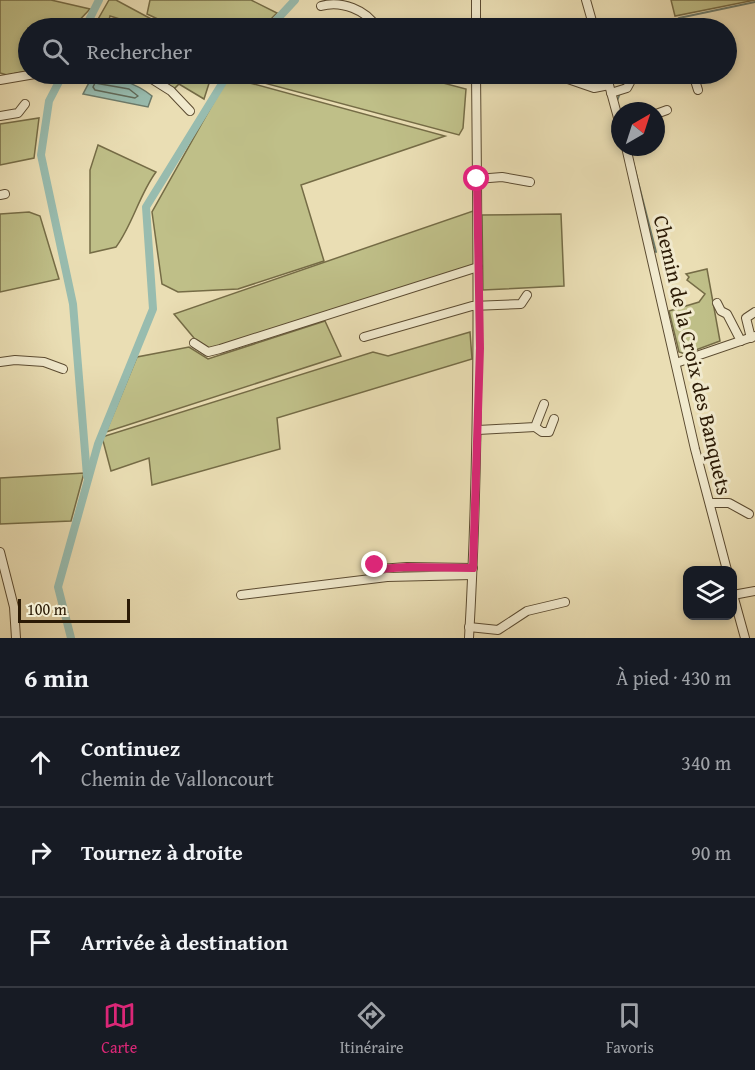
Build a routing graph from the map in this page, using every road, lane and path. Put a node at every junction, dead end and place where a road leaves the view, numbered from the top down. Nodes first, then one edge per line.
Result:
1 (476, 0) edge
2 (586, 0) edge
3 (321, 6) dead end
4 (372, 18) edge
5 (476, 18) edge
6 (591, 18) edge
7 (18, 77) edge
8 (0, 80) edge
9 (160, 84) edge
10 (476, 84) edge
11 (582, 84) edge
12 (609, 84) edge
13 (629, 84) edge
14 (696, 84) edge
15 (610, 89) junction
16 (698, 90) dead end
17 (614, 102) edge
18 (25, 104) dead end
19 (190, 111) dead end
20 (0, 116) edge
21 (630, 156) edge
22 (477, 179) junction
23 (530, 182) dead end
24 (478, 267) junction
25 (527, 295) dead end
26 (717, 303) dead end
27 (479, 305) junction
28 (755, 312) edge
29 (364, 337) dead end
30 (753, 337) edge
31 (741, 341) junction
32 (194, 343) dead end
33 (0, 362) edge
34 (676, 363) junction
35 (63, 369) dead end
36 (544, 404) dead end
37 (554, 419) dead end
38 (534, 427) junction
39 (478, 430) junction
40 (710, 503) junction
41 (749, 514) dead end
42 (0, 552) edge
43 (375, 565) dead end
44 (726, 566) edge
45 (473, 572) junction
46 (755, 591) edge
47 (737, 593) edge
48 (241, 596) dead end
49 (565, 602) dead end
50 (737, 608) edge
51 (470, 627) junction
52 (16, 638) edge
53 (469, 638) edge
54 (745, 638) edge

1 - 5 street
2 - 6 street
3 - 4 street
7 - 8 street
9 - 19 street
10 - 22 street
11 - 15 street
12 - 15 street
13 - 15 street
14 - 16 street
15 - 17 street
18 - 20 street
21 - 34 street, Chemin de la Croix des Banquets
22 - 23 street
22 - 24 street
24 - 27 street
24 - 32 street
25 - 27 street
26 - 31 street
27 - 29 street
27 - 39 street
28 - 30 street
30 - 31 street
31 - 34 street
33 - 35 street
34 - 40 street, Chemin de la Croix des Banquets
36 - 38 street
37 - 38 street
38 - 39 street
39 - 45 street
40 - 41 street
40 - 44 street, Chemin de la Croix des Banquets
42 - 52 street
43 - 45 street
45 - 48 street
45 - 51 street
46 - 47 street
49 - 51 street
50 - 54 street
51 - 53 street

